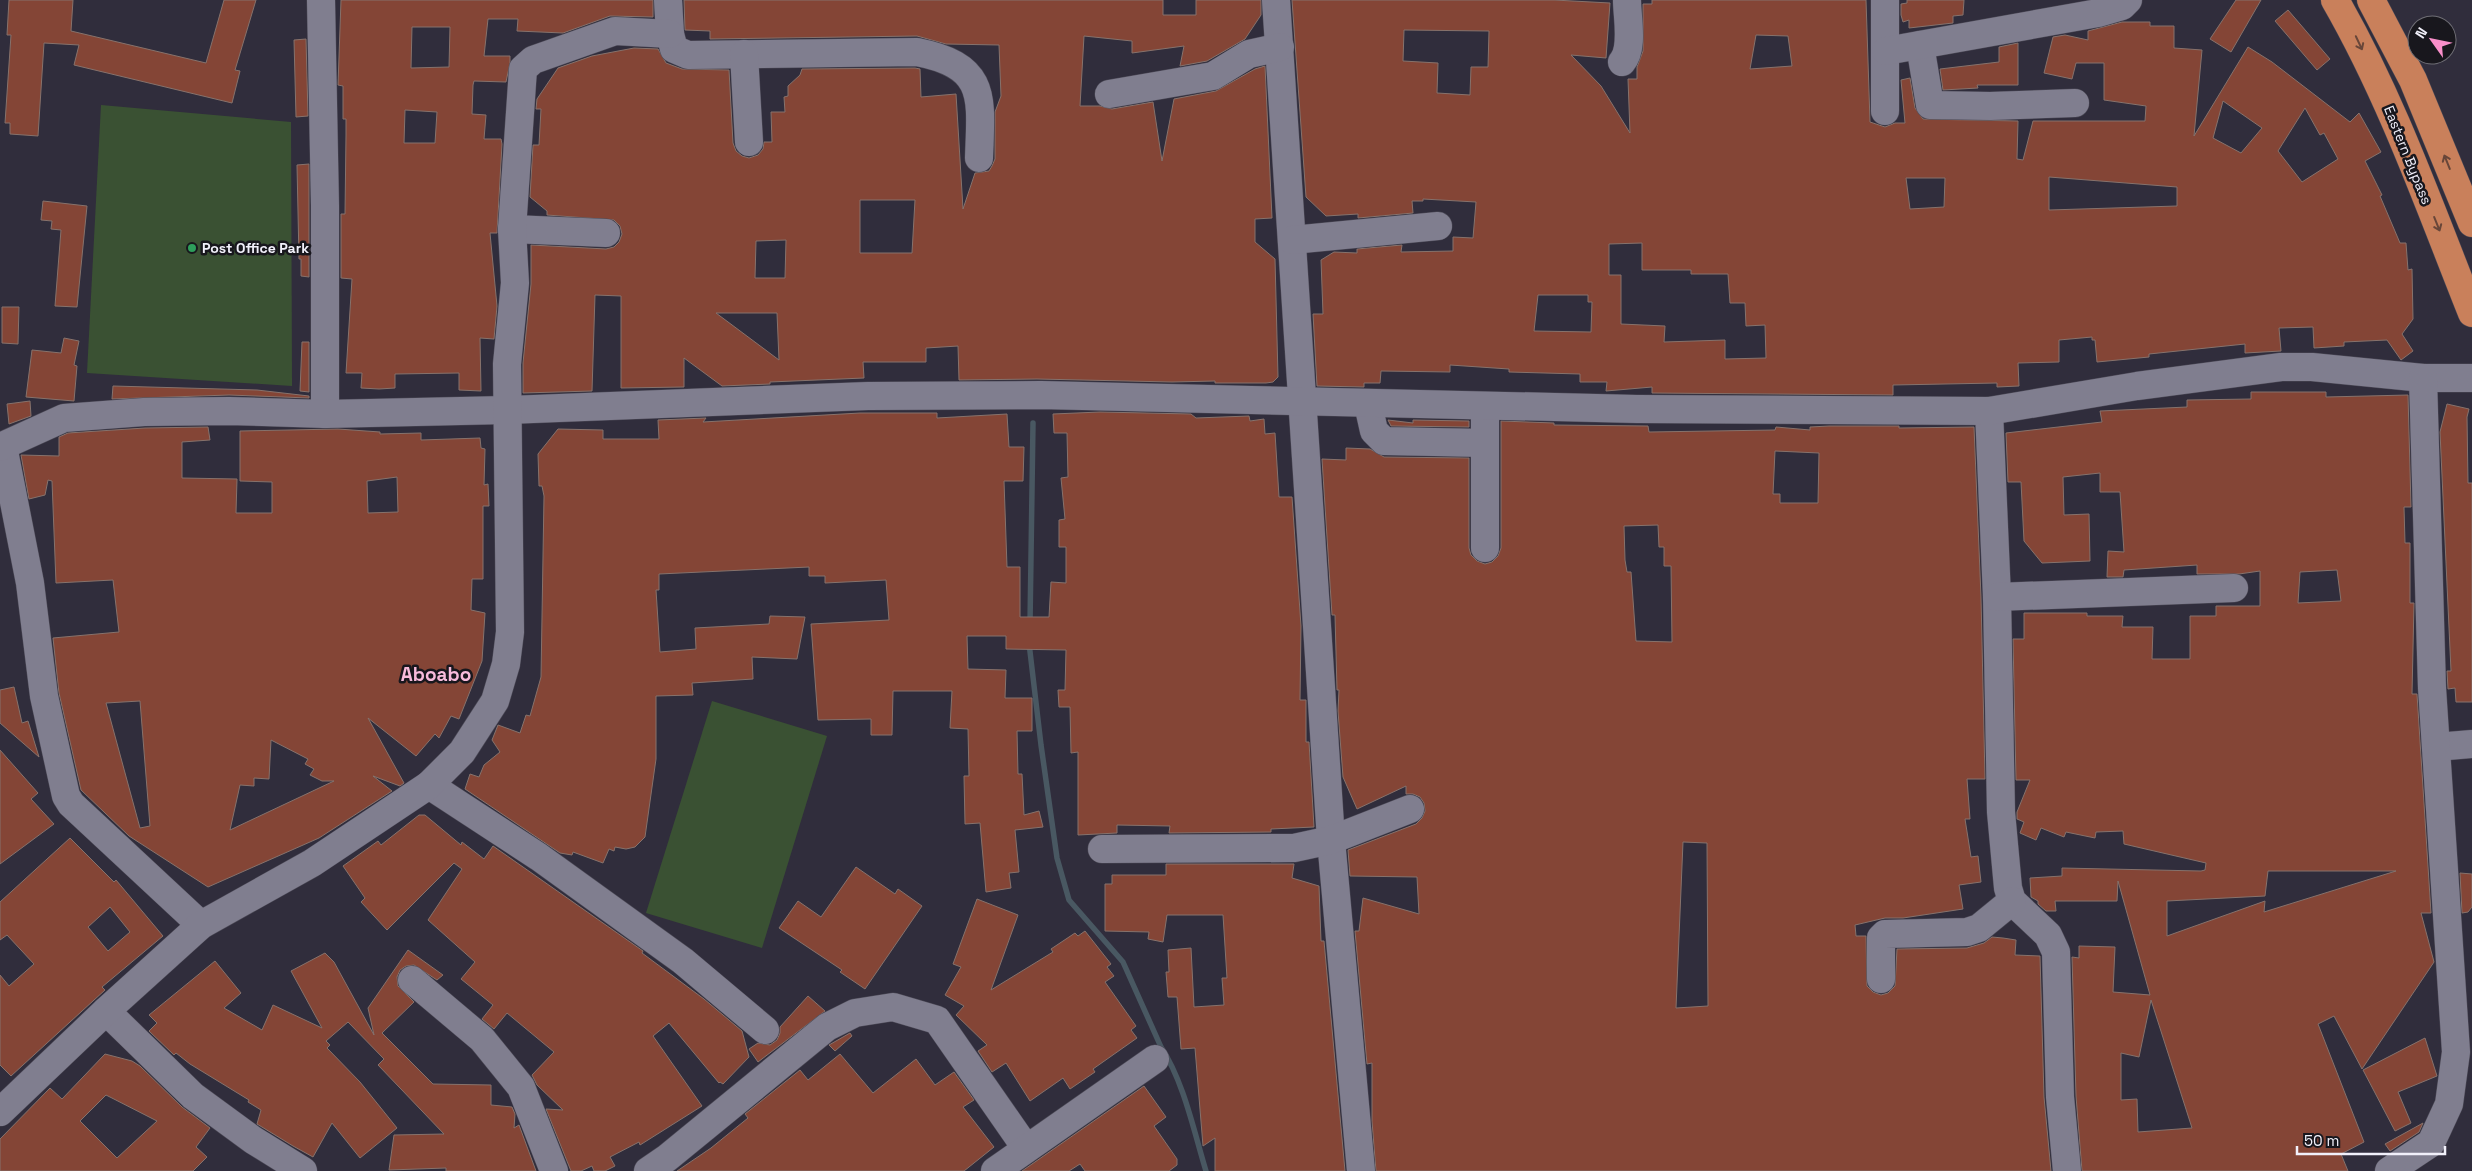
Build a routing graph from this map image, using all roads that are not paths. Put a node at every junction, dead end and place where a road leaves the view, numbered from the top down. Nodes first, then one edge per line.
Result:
1 (321, 0) edge
2 (668, 0) edge
3 (1276, 0) edge
4 (1627, 0) edge
5 (1885, 0) edge
6 (2128, 0) edge
7 (2335, 0) edge
8 (2371, 0) edge
9 (670, 34) junction
10 (1920, 45) junction
11 (1280, 47) junction
12 (1886, 51) junction
13 (744, 54) junction
14 (1622, 62) dead end
15 (1109, 94) dead end
16 (2075, 103) dead end
17 (1885, 110) dead end
18 (749, 142) dead end
19 (979, 158) dead end
20 (2472, 223) edge
21 (1438, 226) dead end
22 (512, 229) junction
23 (606, 233) dead end
24 (1292, 240) junction
25 (2472, 313) edge
26 (2423, 378) junction
27 (2472, 378) edge
28 (1304, 402) junction
29 (1368, 404) junction
30 (1485, 406) junction
31 (506, 410) junction
32 (1989, 411) junction
33 (325, 414) junction
34 (1484, 443) junction
35 (1, 446) edge
36 (1485, 548) dead end
37 (2234, 588) dead end
38 (1997, 597) junction
39 (2472, 744) edge
40 (2436, 747) junction
41 (429, 785) junction
42 (1410, 809) dead end
43 (1331, 840) junction
44 (1102, 849) dead end
45 (2012, 901) junction
46 (201, 925) junction
47 (1881, 979) dead end
48 (412, 980) dead end
49 (106, 1011) junction
50 (765, 1030) dead end
51 (1155, 1059) dead end
52 (0, 1112) edge
53 (1026, 1148) junction
54 (304, 1171) edge
55 (554, 1171) edge
56 (648, 1171) edge
57 (995, 1171) edge
58 (1361, 1171) edge
59 (2067, 1171) edge
60 (2388, 1171) edge

1 - 33 street
2 - 9 street
3 - 11 street
4 - 14 street
5 - 12 street
6 - 10 street
7 -> 25 highway, Eastern Bypass
20 -> 8 highway
9 - 13 street
9 - 22 street
10 - 12 street
10 - 16 street
11 - 15 street
11 - 24 street
12 - 17 street
13 - 18 street
13 - 19 street
21 - 24 street
22 - 23 street
22 - 31 street
24 - 28 street
26 - 27 street
26 - 32 street
26 - 40 street
28 - 29 street
28 - 31 street
28 - 43 street
29 - 30 street
29 - 34 street
30 - 32 street
30 - 34 street
31 - 33 street
31 - 41 street
32 - 38 street
33 - 35 street
34 - 36 street
35 - 46 street
37 - 38 street
38 - 45 street
39 - 40 street
40 - 60 street
41 - 46 street
41 - 50 street
42 - 43 street
43 - 44 street
43 - 58 street
45 - 47 street
45 - 59 street
46 - 49 street
48 - 55 street
49 - 52 street
49 - 54 street
51 - 53 street
53 - 56 street
53 - 57 street

